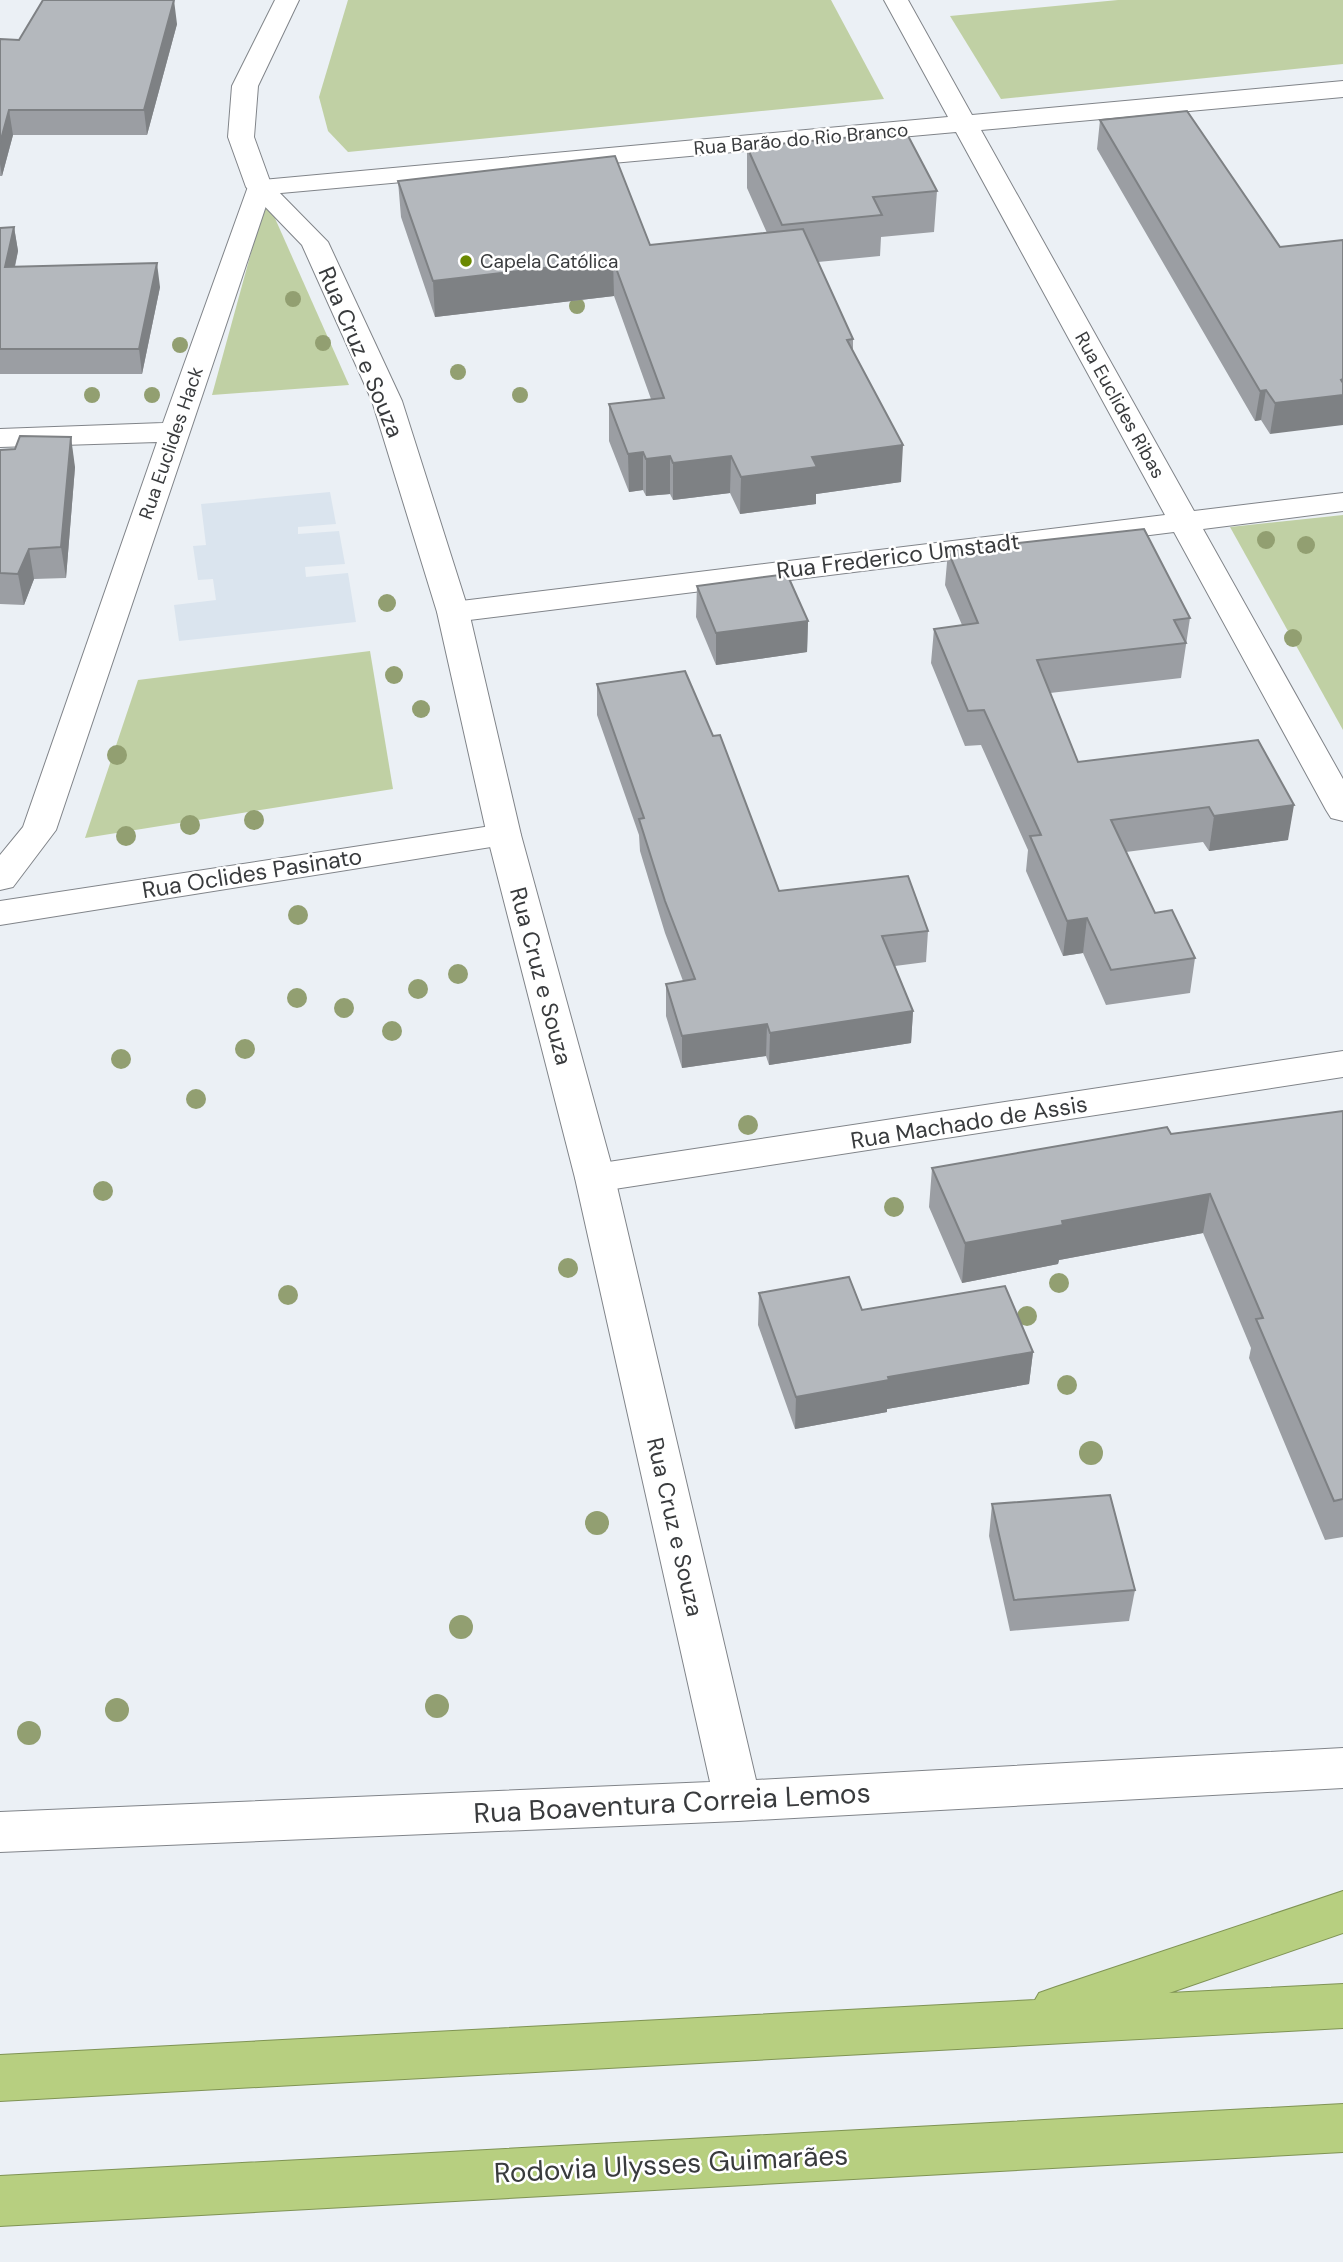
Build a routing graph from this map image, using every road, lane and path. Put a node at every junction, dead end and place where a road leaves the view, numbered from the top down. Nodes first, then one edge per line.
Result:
1 (287, 0) edge
2 (896, 0) edge
3 (1343, 89) edge
4 (967, 125) junction
5 (259, 187) junction
6 (174, 432) junction
7 (0, 438) edge
8 (1343, 502) edge
9 (1183, 521) junction
10 (453, 611) junction
11 (1343, 810) edge
12 (504, 835) junction
13 (0, 879) edge
14 (0, 913) edge
15 (1343, 1063) edge
16 (595, 1178) junction
17 (1343, 1768) edge
18 (738, 1801) junction
19 (0, 1832) edge
20 (1343, 1912) edge
21 (1343, 2006) edge
22 (1011, 2024) junction
23 (0, 2078) edge
24 (1343, 2128) edge
25 (0, 2201) edge

1 - 5 street
2 - 4 street, Rua Euclides Ribas
3 - 4 street, Rua Barão do Rio Branco
4 - 5 street, Rua Barão do Rio Branco
4 - 9 street, Rua Euclides Ribas
5 - 6 street, Rua Euclides Hack
5 - 10 street, Rua Cruz e Souza
6 - 7 street
6 - 13 street, Rua Euclides Hack
8 - 9 street, Rua Frederico Umstadt
9 - 10 street, Rua Frederico Umstadt
9 - 11 street, Rua Euclides Ribas
10 - 12 street, Rua Cruz e Souza
12 - 14 street, Rua Oclides Pasinato
12 - 16 street, Rua Cruz e Souza
15 - 16 street, Rua Machado de Assis
16 - 18 street, Rua Cruz e Souza
17 - 18 street, Rua Boaventura Correia Lemos
18 - 19 street, Rua Boaventura Correia Lemos
20 - 22 highway
21 - 22 highway
22 - 23 highway
24 - 25 highway, Rodovia Ulysses Guimarães

